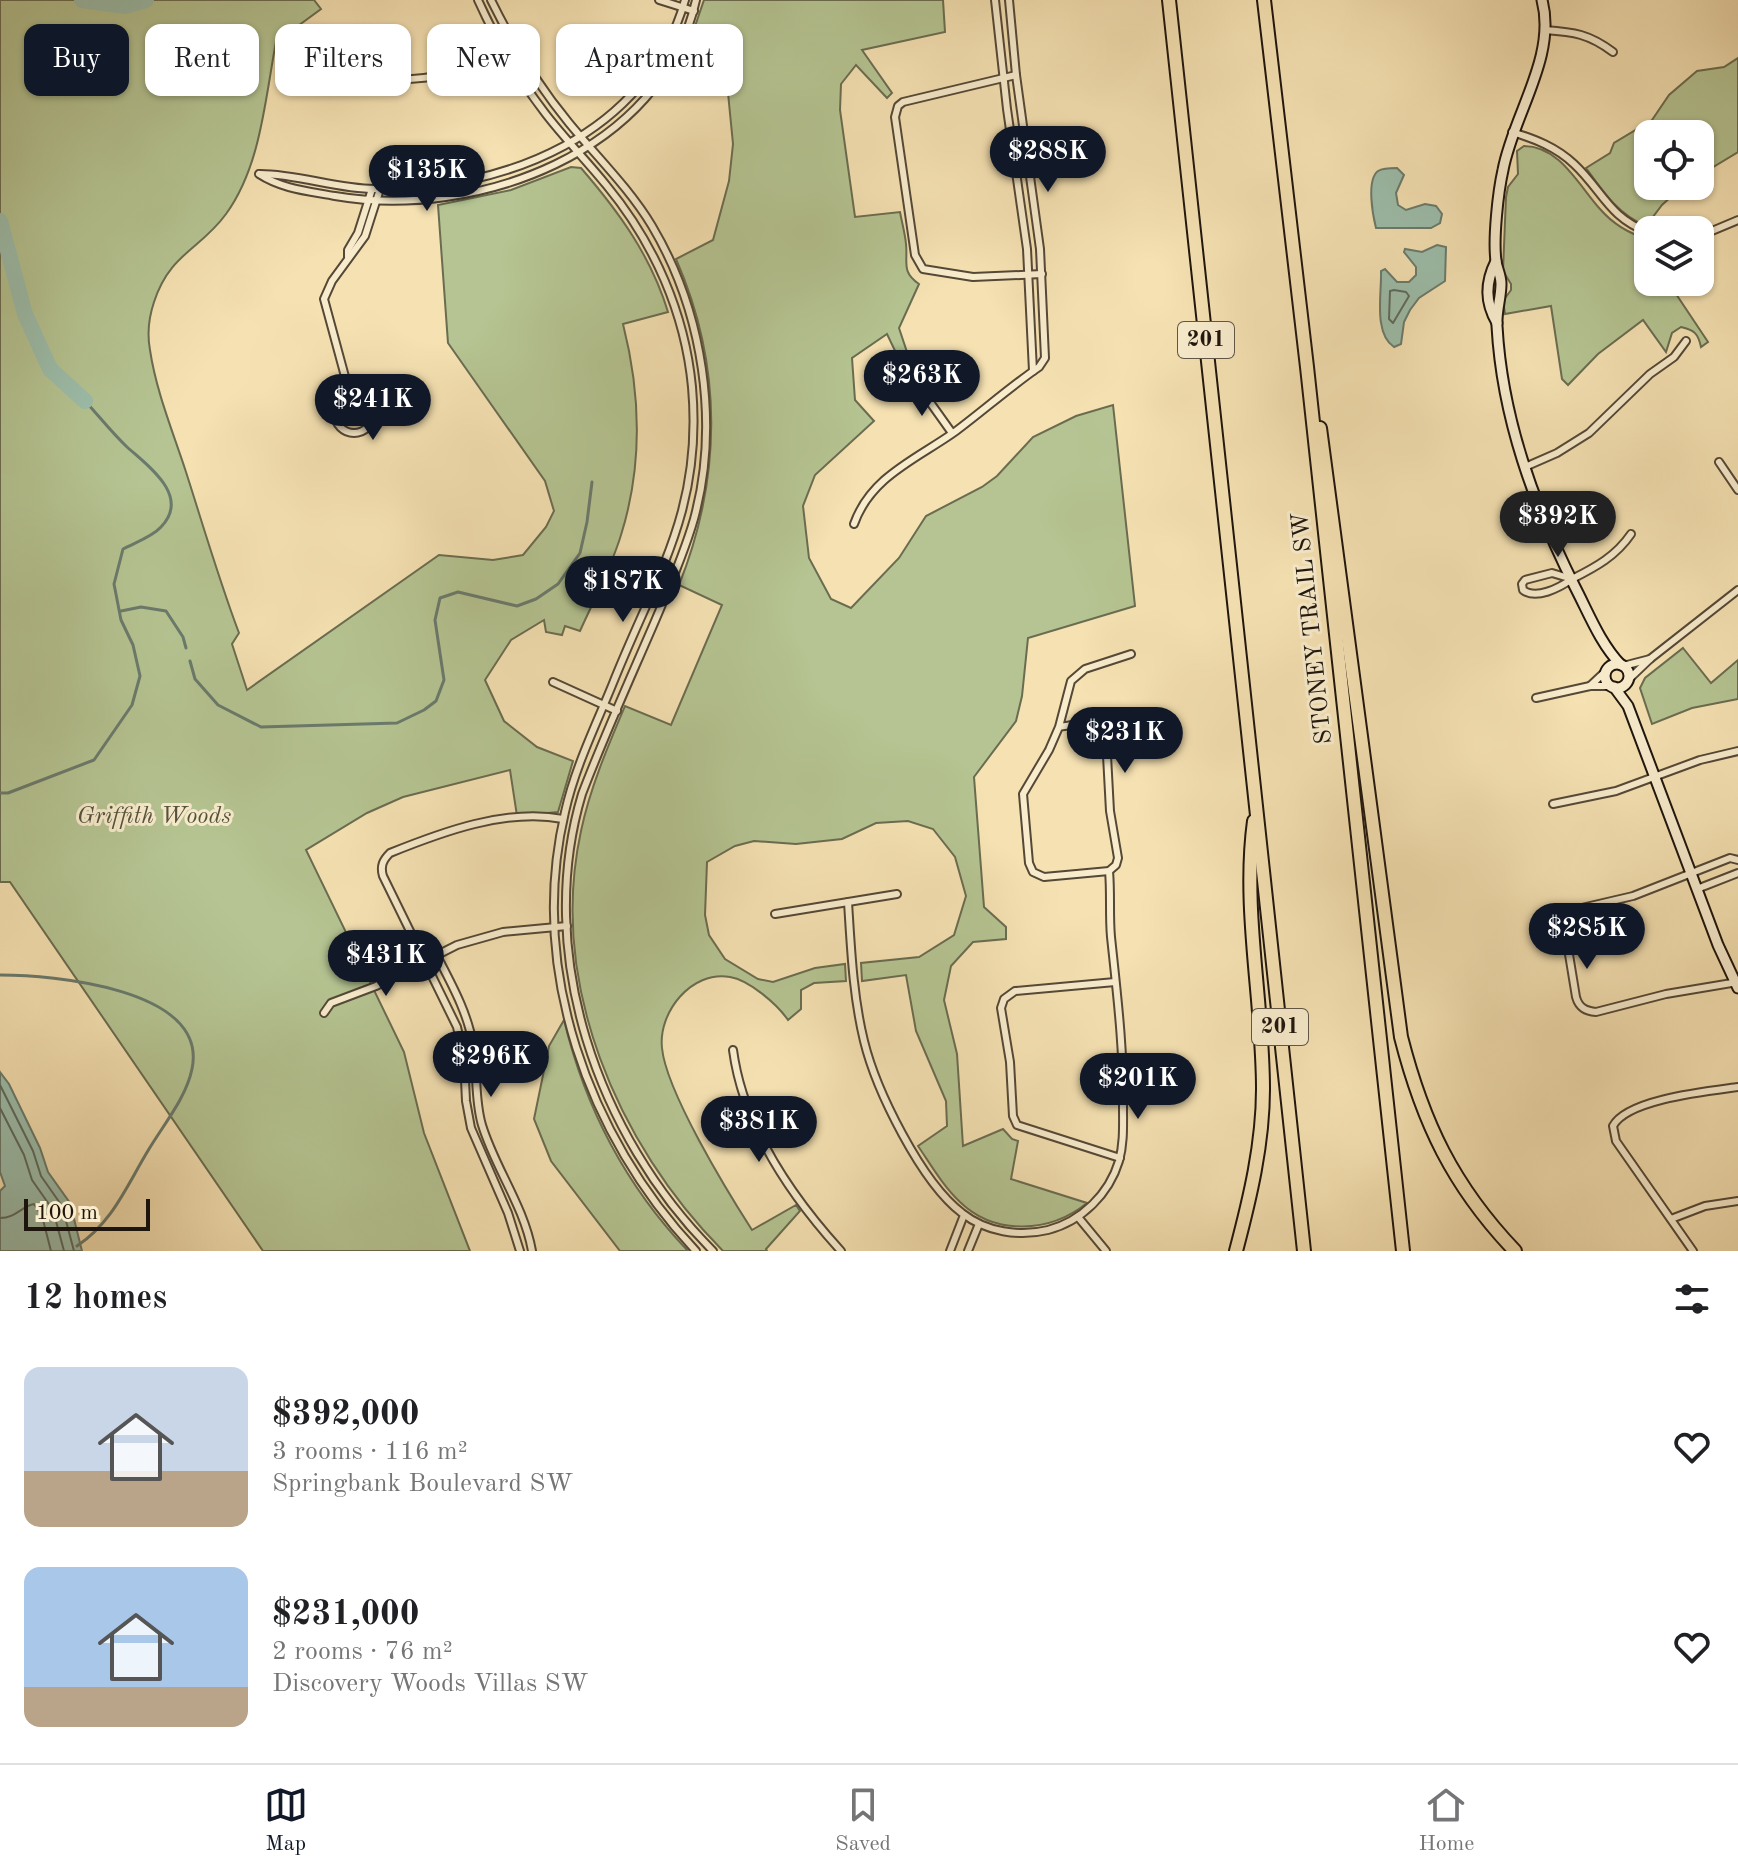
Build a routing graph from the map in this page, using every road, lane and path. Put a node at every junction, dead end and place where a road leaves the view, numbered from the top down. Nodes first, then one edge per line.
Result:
1 (478, 0) edge
2 (491, 0) edge
3 (659, 0) edge
4 (696, 0) edge
5 (995, 0) edge
6 (1009, 0) edge
7 (1169, 0) edge
8 (1264, 0) edge
9 (1542, 0) edge
10 (684, 4) edge
11 (694, 11) junction
12 (490, 24) edge
13 (504, 24) edge
14 (676, 24) edge
15 (688, 24) edge
16 (1545, 30) junction
17 (1613, 52) dead end
18 (1016, 75) junction
19 (1003, 78) junction
20 (540, 84) edge
21 (533, 96) edge
22 (631, 96) edge
23 (645, 96) edge
24 (1512, 132) junction
25 (582, 138) junction
26 (570, 144) junction
27 (590, 147) junction
28 (579, 154) junction
29 (1029, 175) junction
30 (1016, 177) junction
31 (470, 180) junction
32 (376, 189) junction
33 (472, 191) junction
34 (372, 202) junction
35 (1736, 222) edge
36 (1634, 225) edge
37 (1714, 231) edge
38 (1738, 232) edge
39 (659, 239) junction
40 (648, 245) junction
41 (1042, 274) junction
42 (1030, 275) junction
43 (1686, 341) dead end
44 (1307, 367) junction
45 (1033, 371) junction
46 (917, 384) dead end
47 (350, 395) junction
48 (706, 410) junction
49 (694, 411) junction
50 (952, 433) junction
51 (1719, 462) dead end
52 (1525, 467) junction
53 (1738, 490) edge
54 (683, 512) junction
55 (695, 515) junction
56 (854, 524) dead end
57 (1631, 534) dead end
58 (1572, 579) junction
59 (1738, 590) edge
60 (649, 603) junction
61 (661, 608) junction
62 (1602, 640) junction
63 (1131, 654) dead end
64 (1650, 659) junction
65 (1622, 666) junction
66 (1607, 670) junction
67 (553, 682) dead end
68 (1626, 682) junction
69 (1590, 686) junction
70 (1612, 686) junction
71 (1536, 698) dead end
72 (605, 706) junction
73 (1628, 706) junction
74 (617, 711) junction
75 (1059, 727) junction
76 (1738, 751) edge
77 (1655, 778) junction
78 (1257, 802) junction
79 (1553, 804) dead end
80 (563, 819) junction
81 (575, 822) junction
82 (1738, 860) edge
83 (1109, 871) junction
84 (1691, 873) junction
85 (1738, 873) edge
86 (1697, 889) junction
87 (897, 894) dead end
88 (848, 902) junction
89 (775, 914) dead end
90 (554, 926) junction
91 (567, 926) junction
92 (436, 954) junction
93 (424, 960) junction
94 (1115, 982) junction
95 (1737, 984) edge
96 (324, 1013) dead end
97 (733, 1050) dead end
98 (1738, 1087) edge
99 (1120, 1158) junction
100 (1738, 1201) edge
101 (964, 1215) junction
102 (1078, 1217) junction
103 (1671, 1219) junction
104 (976, 1222) junction
105 (520, 1251) edge
106 (532, 1251) edge
107 (696, 1251) edge
108 (713, 1251) edge
109 (841, 1251) edge
110 (950, 1251) edge
111 (968, 1251) edge
112 (1106, 1251) edge
113 (1236, 1251) edge
114 (1304, 1251) edge
115 (1403, 1251) edge
116 (1515, 1251) edge
117 (1693, 1251) edge

1 - 12 street
2 - 13 street
3 - 10 street
4 - 11 street
5 - 19 street
6 - 18 street
7 - 78 highway, 201
8 - 44 highway, STONEY TRAIL SW
9 - 16 street
10 - 11 street
10 - 14 street
11 - 15 street
16 - 17 street
16 - 24 street
18 - 19 street
18 - 29 street
19 - 30 street
19 - 42 street
20 - 25 street
21 - 26 street
22 - 25 street
23 - 27 street
24 - 36 street
24 - 52 street
25 - 26 street
25 - 27 street
26 - 28 street
26 - 31 street
27 - 28 street
27 - 39 street
28 - 33 street
28 - 40 street
29 - 30 street
29 - 41 street
30 - 42 street
31 - 32 street
31 - 33 street
32 - 34 street
32 - 34 street
33 - 34 street
34 - 47 street
35 - 37 street
35 - 38 street
39 - 40 street
39 - 48 street
40 - 49 street
41 - 42 street
41 - 45 street
42 - 45 street
43 - 52 street
44 - 115 highway, STONEY TRAIL SW
44 - 116 highway
45 - 50 street
46 - 50 street
47 - 47 street
48 - 49 street
48 - 55 street
49 - 54 street
50 - 56 street
51 - 53 street
52 - 58 street
54 - 55 street
54 - 60 street
55 - 61 street
57 - 58 street
58 - 58 street
58 - 62 street
59 - 64 street
60 - 61 street
60 - 72 street
61 - 74 street
62 - 65 street
62 - 66 street
63 - 75 street
64 - 65 street
64 - 68 street
65 - 66 street
65 - 68 street
66 - 69 street
66 - 70 street
67 - 72 street
68 - 70 street
68 - 73 street
69 - 70 street
69 - 71 street
70 - 73 street
72 - 74 street
72 - 80 street
73 - 77 street
74 - 81 street
75 - 83 street
75 - 83 street
76 - 77 street
77 - 79 street
77 - 84 street
78 - 113 highway
78 - 114 highway, 201
80 - 81 street
80 - 90 street
80 - 93 street
81 - 91 street
82 - 84 street
83 - 94 street
84 - 86 street
84 - 95 street
85 - 86 street
86 - 95 street
87 - 88 street
88 - 89 street
88 - 101 street
90 - 91 street
90 - 92 street
90 - 107 street
91 - 108 street
92 - 93 street
92 - 106 street
93 - 96 street
93 - 105 street
94 - 99 street
94 - 99 street
97 - 109 street
98 - 103 street
99 - 102 street
100 - 103 street
101 - 104 street
101 - 110 street
102 - 104 street
102 - 112 street
103 - 117 street
104 - 111 street

